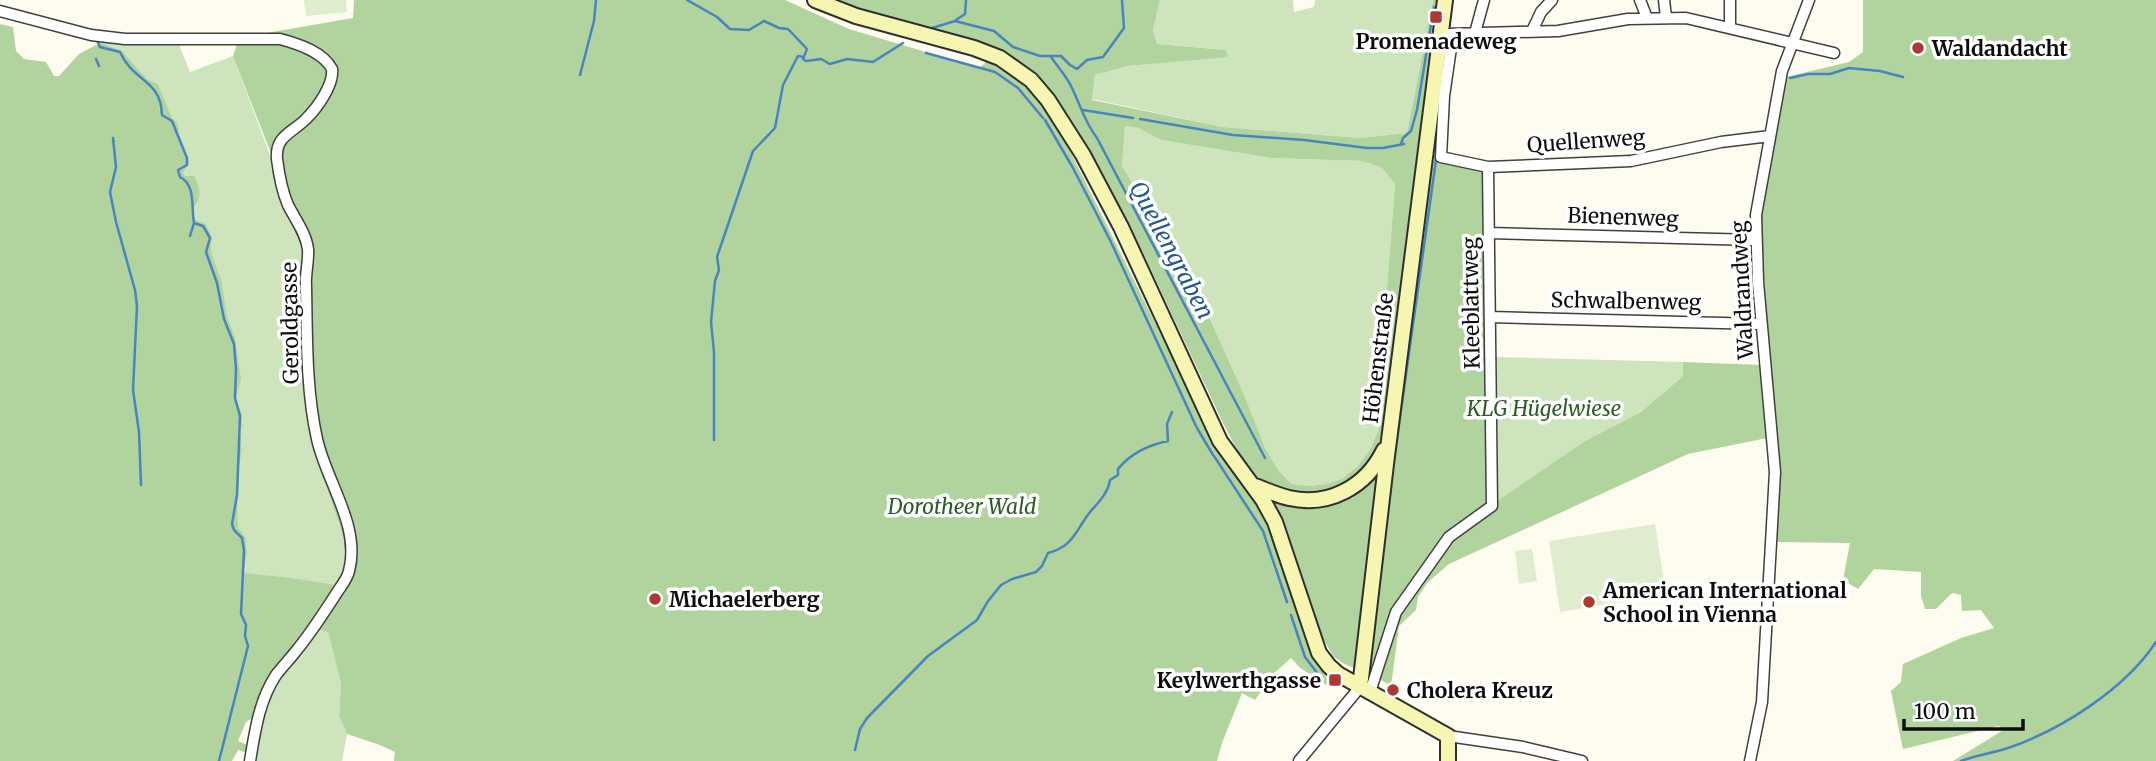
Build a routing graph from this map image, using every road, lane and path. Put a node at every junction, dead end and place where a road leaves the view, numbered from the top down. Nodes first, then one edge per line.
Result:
1 (815, 0) edge
2 (1445, 0) edge
3 (1484, 0) edge
4 (1552, 0) edge
5 (1640, 0) edge
6 (1664, 0) edge
7 (1730, 0) edge
8 (1809, 0) edge
9 (0, 11) edge
10 (1666, 17) junction
11 (1647, 18) junction
12 (1730, 28) junction
13 (1532, 31) junction
14 (1475, 33) junction
15 (1446, 34) junction
16 (1791, 43) junction
17 (1833, 53) dead end
18 (1770, 136) junction
19 (1488, 167) junction
20 (1489, 233) junction
21 (1755, 240) junction
22 (1490, 317) junction
23 (1761, 324) junction
24 (1388, 443) junction
25 (1252, 485) junction
26 (1365, 690) junction
27 (1448, 736) junction
28 (250, 761) edge
29 (1300, 761) edge
30 (1448, 761) edge
31 (1582, 761) edge
32 (1750, 761) edge

1 - 25 main road
2 - 15 main road, Höhenstraße
3 - 14 street
4 - 13 street
5 - 11 street
6 - 10 street
7 - 12 street
8 - 16 street, Waldrandweg
9 - 28 street, Geroldgasse
10 - 11 street
10 - 12 street
11 - 13 street
12 - 16 street
13 - 14 street
14 - 15 street
15 - 19 street
15 - 24 main road, Höhenstraße
16 - 17 street
16 - 18 street, Waldrandweg
18 - 19 street, Quellenweg
18 - 21 street, Waldrandweg
19 - 20 street, Kleeblattweg
20 - 21 street, Bienenweg
20 - 22 street, Kleeblattweg
21 - 23 street, Waldrandweg
22 - 23 street, Schwalbenweg
22 - 26 street, Kleeblattweg
23 - 32 street, Waldrandweg
24 - 25 main road, Höhenstraße
24 - 26 main road
25 - 26 main road
26 - 27 main road
26 - 29 street
27 - 30 main road
27 - 31 street

